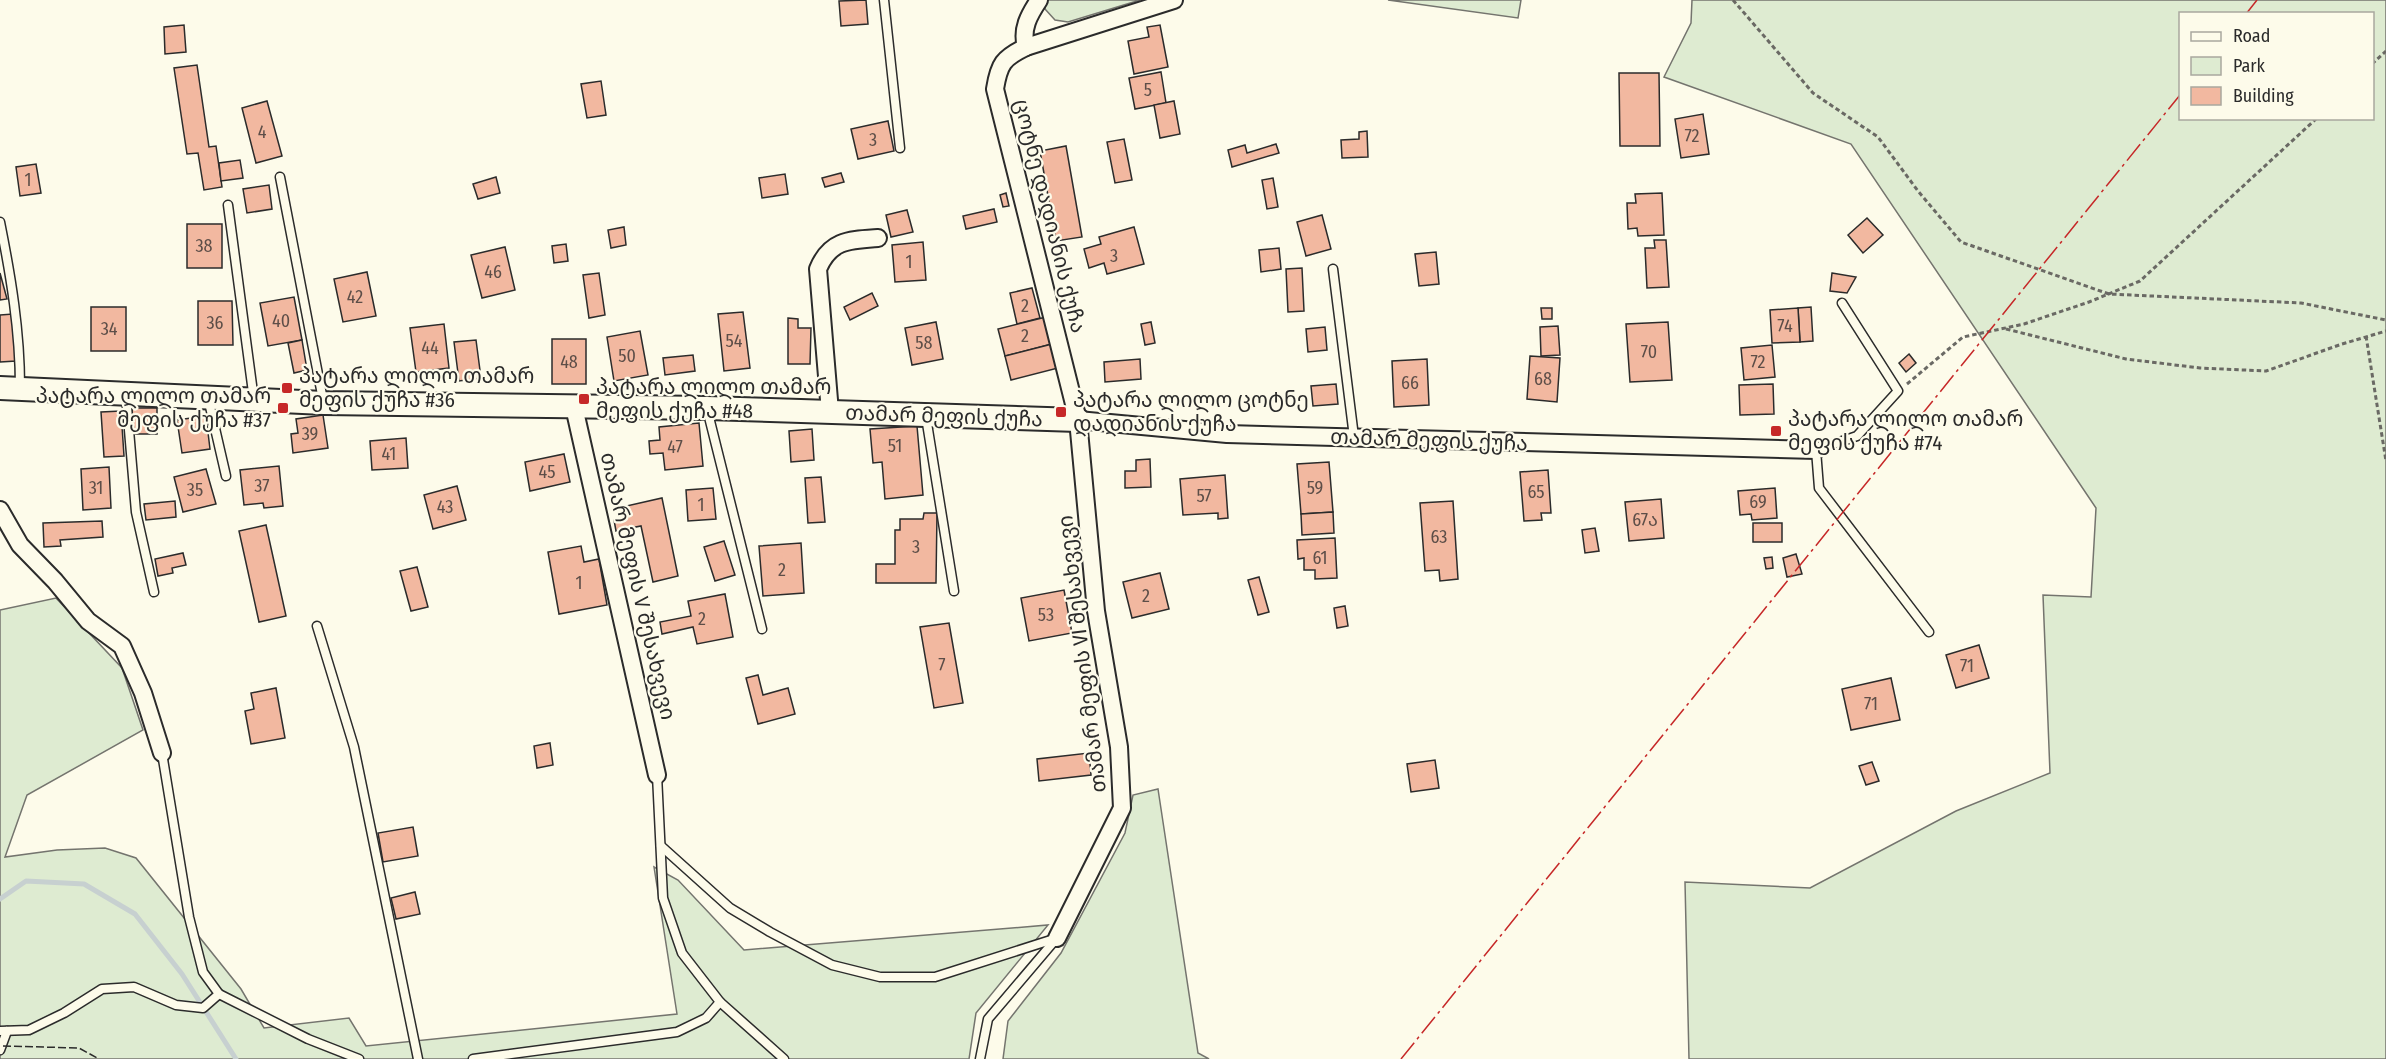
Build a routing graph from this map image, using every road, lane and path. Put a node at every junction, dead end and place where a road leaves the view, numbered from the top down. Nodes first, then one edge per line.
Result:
1 (884, 0) edge
2 (1039, 0) edge
3 (1174, 0) edge
4 (1733, 0) edge
5 (1026, 46) junction
6 (2386, 51) edge
7 (2374, 63) edge
8 (2315, 120) edge
9 (900, 148) dead end
10 (280, 177) dead end
11 (228, 205) dead end
12 (0, 222) edge
13 (878, 238) dead end
14 (1333, 269) dead end
15 (2109, 294) junction
16 (1842, 303) dead end
17 (2386, 320) edge
18 (2002, 328) junction
19 (2386, 331) edge
20 (2366, 336) junction
21 (10, 388) edge
22 (1898, 391) junction
23 (126, 394) junction
24 (208, 398) junction
25 (254, 400) junction
26 (324, 404) junction
27 (574, 407) junction
28 (707, 408) junction
29 (830, 412) junction
30 (926, 416) junction
31 (1078, 420) junction
32 (1354, 437) junction
33 (1815, 450) junction
34 (2386, 461) edge
35 (226, 476) dead end
36 (0, 510) edge
37 (954, 591) dead end
38 (154, 592) dead end
39 (317, 626) dead end
40 (762, 629) dead end
41 (1929, 632) dead end
42 (162, 753) joint
43 (657, 775) joint
44 (661, 846) junction
45 (1057, 939) junction
46 (219, 994) junction
47 (720, 1002) junction
48 (4, 1031) edge
49 (0, 1050) edge
50 (359, 1059) edge
51 (418, 1059) edge
52 (473, 1059) edge
53 (784, 1059) edge
54 (980, 1059) edge

1 - 9 lane
2 - 5 street
3 - 5 street, ცოტნე დადიანის ქუჩა
4 - 15 path
5 - 31 street, ცოტნე დადიანის ქუჩა
6 - 7 path
8 - 15 path
10 - 26 lane
11 - 25 lane
12 - 21 lane
13 - 29 street
14 - 32 lane
15 - 17 path
15 - 18 path
16 - 22 lane
18 - 20 path
18 - 22 path
19 - 20 path
20 - 34 path
21 - 23 street, თამარ მეფის ქუჩა
22 - 33 lane
23 - 24 street, თამარ მეფის ქუჩა
23 - 38 lane
24 - 25 street, თამარ მეფის ქუჩა
24 - 35 lane
25 - 26 street, თამარ მეფის ქუჩა
26 - 27 street, თამარ მეფის ქუჩა
27 - 28 street, თამარ მეფის ქუჩა
27 - 43 street, თამარ მეფის V შესახვევი
28 - 29 street, თამარ მეფის ქუჩა
28 - 40 lane
29 - 30 street, თამარ მეფის ქუჩა
30 - 31 street, თამარ მეფის ქუჩა
30 - 37 lane
31 - 32 street, თამარ მეფის ქუჩა
31 - 45 street, თამარ მეფის VI შესახვევი
32 - 33 street, თამარ მეფის ქუჩა
33 - 41 lane
36 - 42 street
39 - 51 lane
42 - 46 lane
43 - 44 lane
44 - 45 lane
44 - 47 lane
45 - 54 lane
46 - 48 lane
46 - 50 lane
47 - 52 lane
47 - 53 lane
48 - 49 lane

